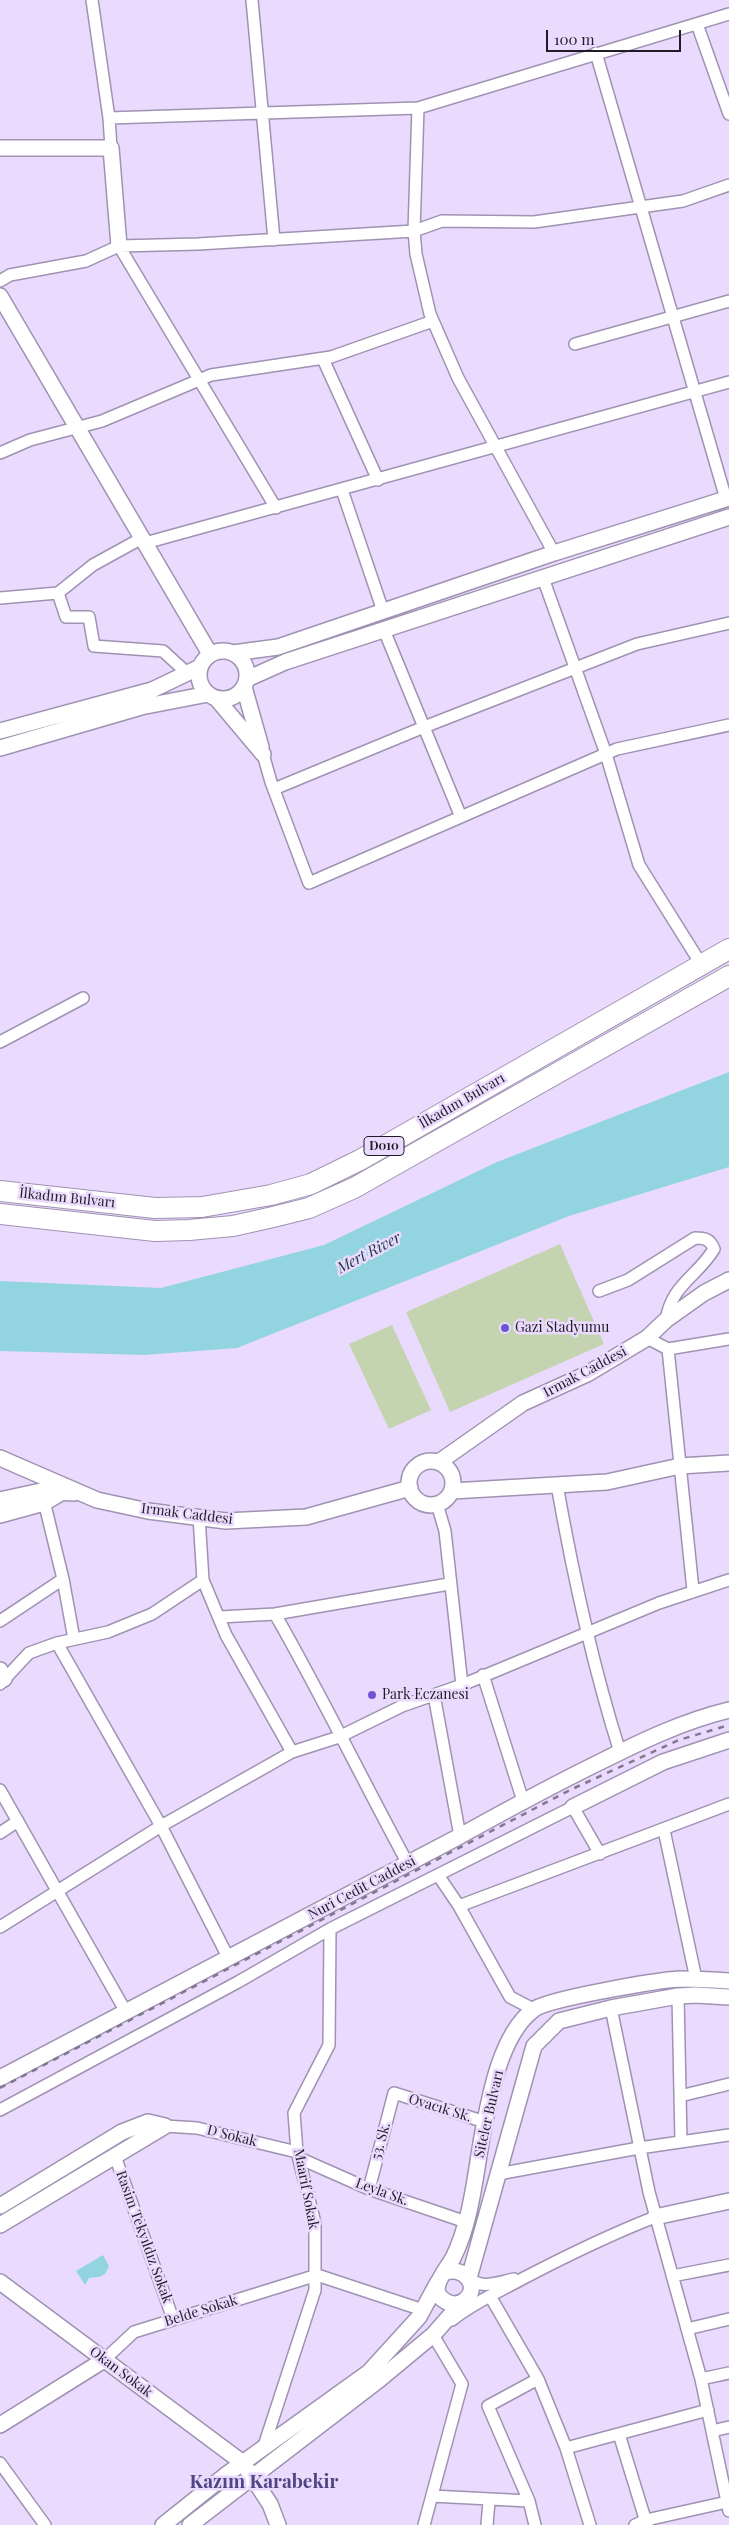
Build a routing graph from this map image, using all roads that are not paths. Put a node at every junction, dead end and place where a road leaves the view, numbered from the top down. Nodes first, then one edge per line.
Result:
1 (252, 0) edge
2 (96, 1) edge
3 (729, 14) edge
4 (697, 24) junction
5 (596, 54) junction
6 (418, 108) junction
7 (262, 113) junction
8 (729, 114) edge
9 (109, 118) junction
10 (0, 148) edge
11 (111, 148) junction
12 (729, 185) edge
13 (640, 206) junction
14 (414, 231) junction
15 (274, 240) junction
16 (119, 246) junction
17 (0, 281) edge
18 (0, 296) edge
19 (729, 301) edge
20 (673, 317) junction
21 (433, 321) junction
22 (575, 344) dead end
23 (323, 359) junction
24 (200, 379) junction
25 (729, 382) edge
26 (695, 392) junction
27 (77, 427) junction
28 (497, 448) junction
29 (0, 453) edge
30 (378, 480) junction
31 (342, 490) junction
32 (728, 498) edge
33 (276, 508) junction
34 (728, 520) edge
35 (143, 540) junction
36 (554, 553) junction
37 (543, 578) junction
38 (58, 593) junction
39 (0, 598) edge
40 (383, 612) junction
41 (729, 623) edge
42 (384, 630) junction
43 (233, 652) junction
44 (210, 654) junction
45 (575, 667) junction
46 (193, 670) junction
47 (245, 683) junction
48 (212, 696) junction
49 (729, 725) edge
50 (424, 727) junction
51 (0, 731) edge
52 (0, 748) edge
53 (263, 754) junction
54 (606, 754) junction
55 (274, 789) junction
56 (461, 817) junction
57 (729, 949) edge
58 (701, 964) junction
59 (729, 976) edge
60 (83, 998) dead end
61 (0, 1042) edge
62 (0, 1191) edge
63 (0, 1214) edge
64 (729, 1280) edge
65 (599, 1291) dead end
66 (666, 1320) junction
67 (647, 1338) junction
68 (729, 1339) edge
69 (668, 1349) junction
70 (0, 1458) edge
71 (439, 1462) junction
72 (729, 1463) edge
73 (680, 1466) junction
74 (557, 1485) junction
75 (410, 1488) junction
76 (452, 1491) junction
77 (80, 1493) junction
78 (43, 1497) junction
79 (0, 1500) edge
80 (437, 1504) junction
81 (0, 1515) edge
82 (199, 1517) junction
83 (63, 1579) junction
84 (203, 1580) junction
85 (729, 1580) edge
86 (449, 1584) junction
87 (693, 1590) junction
88 (274, 1614) junction
89 (220, 1617) junction
90 (0, 1621) edge
91 (586, 1633) junction
92 (74, 1639) junction
93 (57, 1643) junction
94 (482, 1675) junction
95 (1, 1678) edge
96 (462, 1685) junction
97 (434, 1696) junction
98 (729, 1710) edge
99 (339, 1736) junction
100 (729, 1740) edge
101 (292, 1752) junction
102 (620, 1752) junction
103 (0, 1790) edge
104 (523, 1801) junction
105 (729, 1804) edge
106 (572, 1807) junction
107 (18, 1822) junction
108 (161, 1826) junction
109 (664, 1830) junction
110 (0, 1833) edge
111 (460, 1836) junction
112 (600, 1854) junction
113 (408, 1864) junction
114 (438, 1875) junction
115 (58, 1890) junction
116 (459, 1906) junction
117 (0, 1927) edge
118 (330, 1929) junction
119 (228, 1957) junction
120 (696, 1979) junction
121 (729, 1981) edge
122 (678, 1996) junction
123 (729, 1998) edge
124 (611, 2008) junction
125 (533, 2009) junction
126 (126, 2012) junction
127 (0, 2078) edge
128 (729, 2084) edge
129 (394, 2093) joint
130 (680, 2096) junction
131 (0, 2110) edge
132 (485, 2122) junction
133 (165, 2126) junction
134 (729, 2135) edge
135 (681, 2142) junction
136 (639, 2148) junction
137 (298, 2155) junction
138 (115, 2156) junction
139 (498, 2174) junction
140 (368, 2189) junction
141 (729, 2201) edge
142 (0, 2206) edge
143 (655, 2216) junction
144 (466, 2222) junction
145 (0, 2225) edge
146 (729, 2264) edge
147 (316, 2274) junction
148 (672, 2276) junction
149 (526, 2277) junction
150 (441, 2278) junction
151 (469, 2278) junction
152 (0, 2282) edge
153 (490, 2296) junction
154 (462, 2302) junction
155 (424, 2310) junction
156 (173, 2319) junction
157 (729, 2319) edge
158 (687, 2329) junction
159 (433, 2336) junction
160 (104, 2360) junction
161 (729, 2373) edge
162 (538, 2378) junction
163 (701, 2379) junction
164 (708, 2410) junction
165 (0, 2425) edge
166 (729, 2427) edge
167 (712, 2431) junction
168 (619, 2434) junction
169 (566, 2448) junction
170 (264, 2449) junction
171 (0, 2463) edge
172 (243, 2463) junction
173 (725, 2472) edge
174 (253, 2478) junction
175 (432, 2496) junction
176 (489, 2501) junction
177 (529, 2501) junction
178 (728, 2507) edge
179 (643, 2523) edge
180 (45, 2525) edge
181 (163, 2525) edge
182 (190, 2525) edge
183 (278, 2525) edge
184 (424, 2525) edge
185 (487, 2525) edge
186 (536, 2525) edge
187 (590, 2525) edge

1 - 7 street
2 - 9 street
3 - 4 street
4 - 5 street
4 - 8 street
5 - 6 street
5 - 13 street
6 - 7 street
6 - 14 street
7 - 9 street
7 - 15 street
9 - 11 street
10 - 11 street
11 - 16 street
12 - 13 street
13 - 14 street
13 - 20 street
14 - 15 street
14 - 21 street
15 - 16 street
16 - 17 street
16 - 24 street
18 - 27 street
19 - 20 street
20 - 22 street
20 - 26 street
21 - 23 street
21 - 28 street
23 - 24 street
23 - 30 street
24 - 27 street
24 - 33 street
25 - 26 street
26 - 28 street
26 - 32 street
27 - 29 street
27 - 35 street
28 - 30 street
28 - 36 street
30 - 31 street
31 - 33 street
31 - 40 street
32 - 36 street
33 - 35 street
34 - 37 street
35 - 38 street
35 - 44 street
36 - 40 street
37 - 42 street
37 - 45 street
38 - 39 street
38 - 46 street
40 - 43 street
41 - 45 street
42 - 47 street
42 - 50 street
43 - 44 street
43 - 47 street
44 - 46 street
45 - 50 street
45 - 54 street
46 - 48 street
46 - 51 street
47 - 48 street
47 - 53 street
48 - 52 street
48 - 53 street
49 - 54 street
50 - 55 street
50 - 56 street
53 - 55 street
54 - 56 street
54 - 58 street
55 - 56 street
57 - 58 highway, İlkadım Bulvarı / D010
58 - 62 highway, İlkadım Bulvarı / D010
59 - 63 highway, İlkadım Bulvarı / D010
60 - 61 street
64 - 66 street, Irmak Caddesi
65 - 66 street
66 - 67 street, Irmak Caddesi
67 - 69 street
67 - 71 street, Irmak Caddesi
68 - 69 street
69 - 73 street
70 - 77 street, Irmak Caddesi
71 - 75 street
71 - 76 street
72 - 73 street
73 - 74 street
73 - 87 street
74 - 76 street
74 - 91 street
75 - 80 street
75 - 82 street, Irmak Caddesi
76 - 80 street
77 - 78 street
77 - 82 street, Irmak Caddesi
78 - 79 street
78 - 81 street
78 - 83 street
80 - 86 street
82 - 84 street
83 - 90 street
83 - 92 street
84 - 89 street
84 - 92 street
85 - 87 street
86 - 88 street
86 - 96 street
87 - 91 street
88 - 89 street
88 - 99 street
89 - 101 street
91 - 94 street
91 - 102 street
92 - 93 street
93 - 95 street
93 - 108 street
94 - 96 street
94 - 104 street
96 - 97 street
97 - 99 street
97 - 111 street
98 - 102 street, Nuri Cedit Caddesi
99 - 101 street
99 - 113 street
100 - 106 street
101 - 108 street
102 - 104 street, Nuri Cedit Caddesi
103 - 107 street
104 - 111 street, Nuri Cedit Caddesi
105 - 109 street
106 - 112 street
106 - 114 street
107 - 110 street
107 - 115 street
108 - 115 street
108 - 119 street
109 - 112 street
109 - 120 street
111 - 113 street, Nuri Cedit Caddesi
112 - 116 street
113 - 119 street, Nuri Cedit Caddesi
114 - 116 street
114 - 118 street
115 - 117 street
115 - 126 street
116 - 125 street
118 - 131 street
118 - 137 street, Maarif Sokak
119 - 126 street, Nuri Cedit Caddesi
120 - 121 street
120 - 125 street
122 - 123 street, Siteler Bulvarı
122 - 124 street, Siteler Bulvarı
122 - 130 street
124 - 136 street
124 - 139 street, Siteler Bulvarı
125 - 132 street, Siteler Bulvarı
126 - 127 street, Nuri Cedit Caddesi
128 - 130 street
129 - 132 street, Ovacık Sk.
129 - 140 street, 53. Sk.
130 - 135 street
132 - 144 street, Siteler Bulvarı
133 - 137 street, D Sokak
133 - 138 street
133 - 142 street
134 - 135 street
135 - 136 street
136 - 139 street
136 - 143 street
137 - 140 street, Leyla Sk.
137 - 147 street, Maarif Sokak
138 - 145 street
138 - 156 street, Rasim Tekyıldız Sokak
139 - 151 street, Siteler Bulvarı
140 - 144 street, Leyla Sk.
141 - 143 street
143 - 148 street
143 - 149 street
144 - 150 street, Siteler Bulvarı
146 - 148 street
147 - 155 street
147 - 156 street, Belde Sokak
147 - 170 street, Maarif Sokak
148 - 158 street
149 - 151 street
149 - 153 street
150 - 151 street
150 - 154 street
150 - 155 street, Siteler Bulvarı
151 - 154 street
152 - 160 street, Okan Sokak
153 - 159 street
153 - 162 street
154 - 159 street
155 - 170 street, Siteler Bulvarı
156 - 160 street, Belde Sokak
157 - 158 street
158 - 163 street
159 - 174 street
159 - 175 street
160 - 165 street, Belde Sokak
160 - 172 street, Okan Sokak
161 - 163 street
162 - 169 street
162 - 177 street
163 - 164 street
164 - 167 street
164 - 168 street
166 - 167 street
167 - 173 street
168 - 169 street
168 - 179 street
169 - 187 street
170 - 172 street, Siteler Bulvarı
171 - 180 street
172 - 174 street, Okan Sokak
172 - 181 street, Siteler Bulvarı
173 - 178 street
174 - 182 street
174 - 183 street, Okan Sokak
175 - 176 street
175 - 184 street
176 - 177 street
176 - 185 street
177 - 186 street
178 - 179 street

